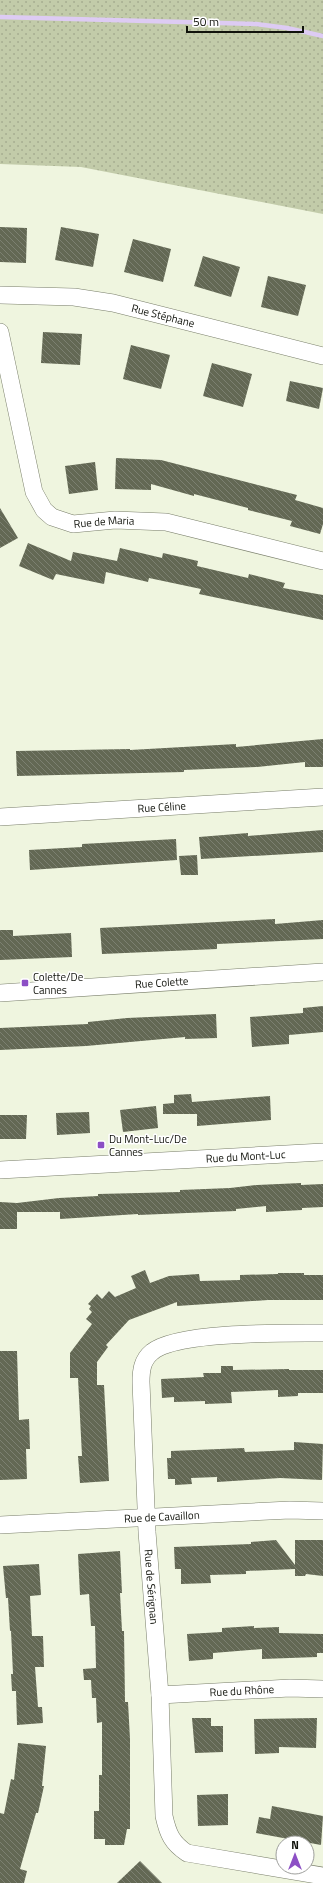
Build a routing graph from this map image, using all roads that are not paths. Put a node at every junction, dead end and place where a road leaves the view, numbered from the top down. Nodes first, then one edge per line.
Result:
1 (0, 295) edge
2 (0, 332) edge
3 (323, 356) edge
4 (323, 561) edge
5 (323, 797) edge
6 (0, 817) edge
7 (323, 972) edge
8 (0, 993) edge
9 (323, 1152) edge
10 (0, 1170) edge
11 (323, 1333) edge
12 (323, 1511) edge
13 (146, 1517) junction
14 (0, 1525) edge
15 (323, 1689) edge
16 (160, 1695) junction
17 (323, 1876) edge

1 - 3 street, Rue Stéphane
2 - 4 street, Rue de Maria
5 - 6 street, Rue Céline
7 - 8 street, Rue Colette
9 - 10 street, Rue du Mont-Luc
11 - 13 street, Rue de Sérignan
12 - 13 street, Rue de Cavaillon
13 - 14 street, Rue de Cavaillon
13 - 16 street, Rue de Sérignan
15 - 16 street, Rue du Rhône
16 - 17 street, Rue de Sérignan

